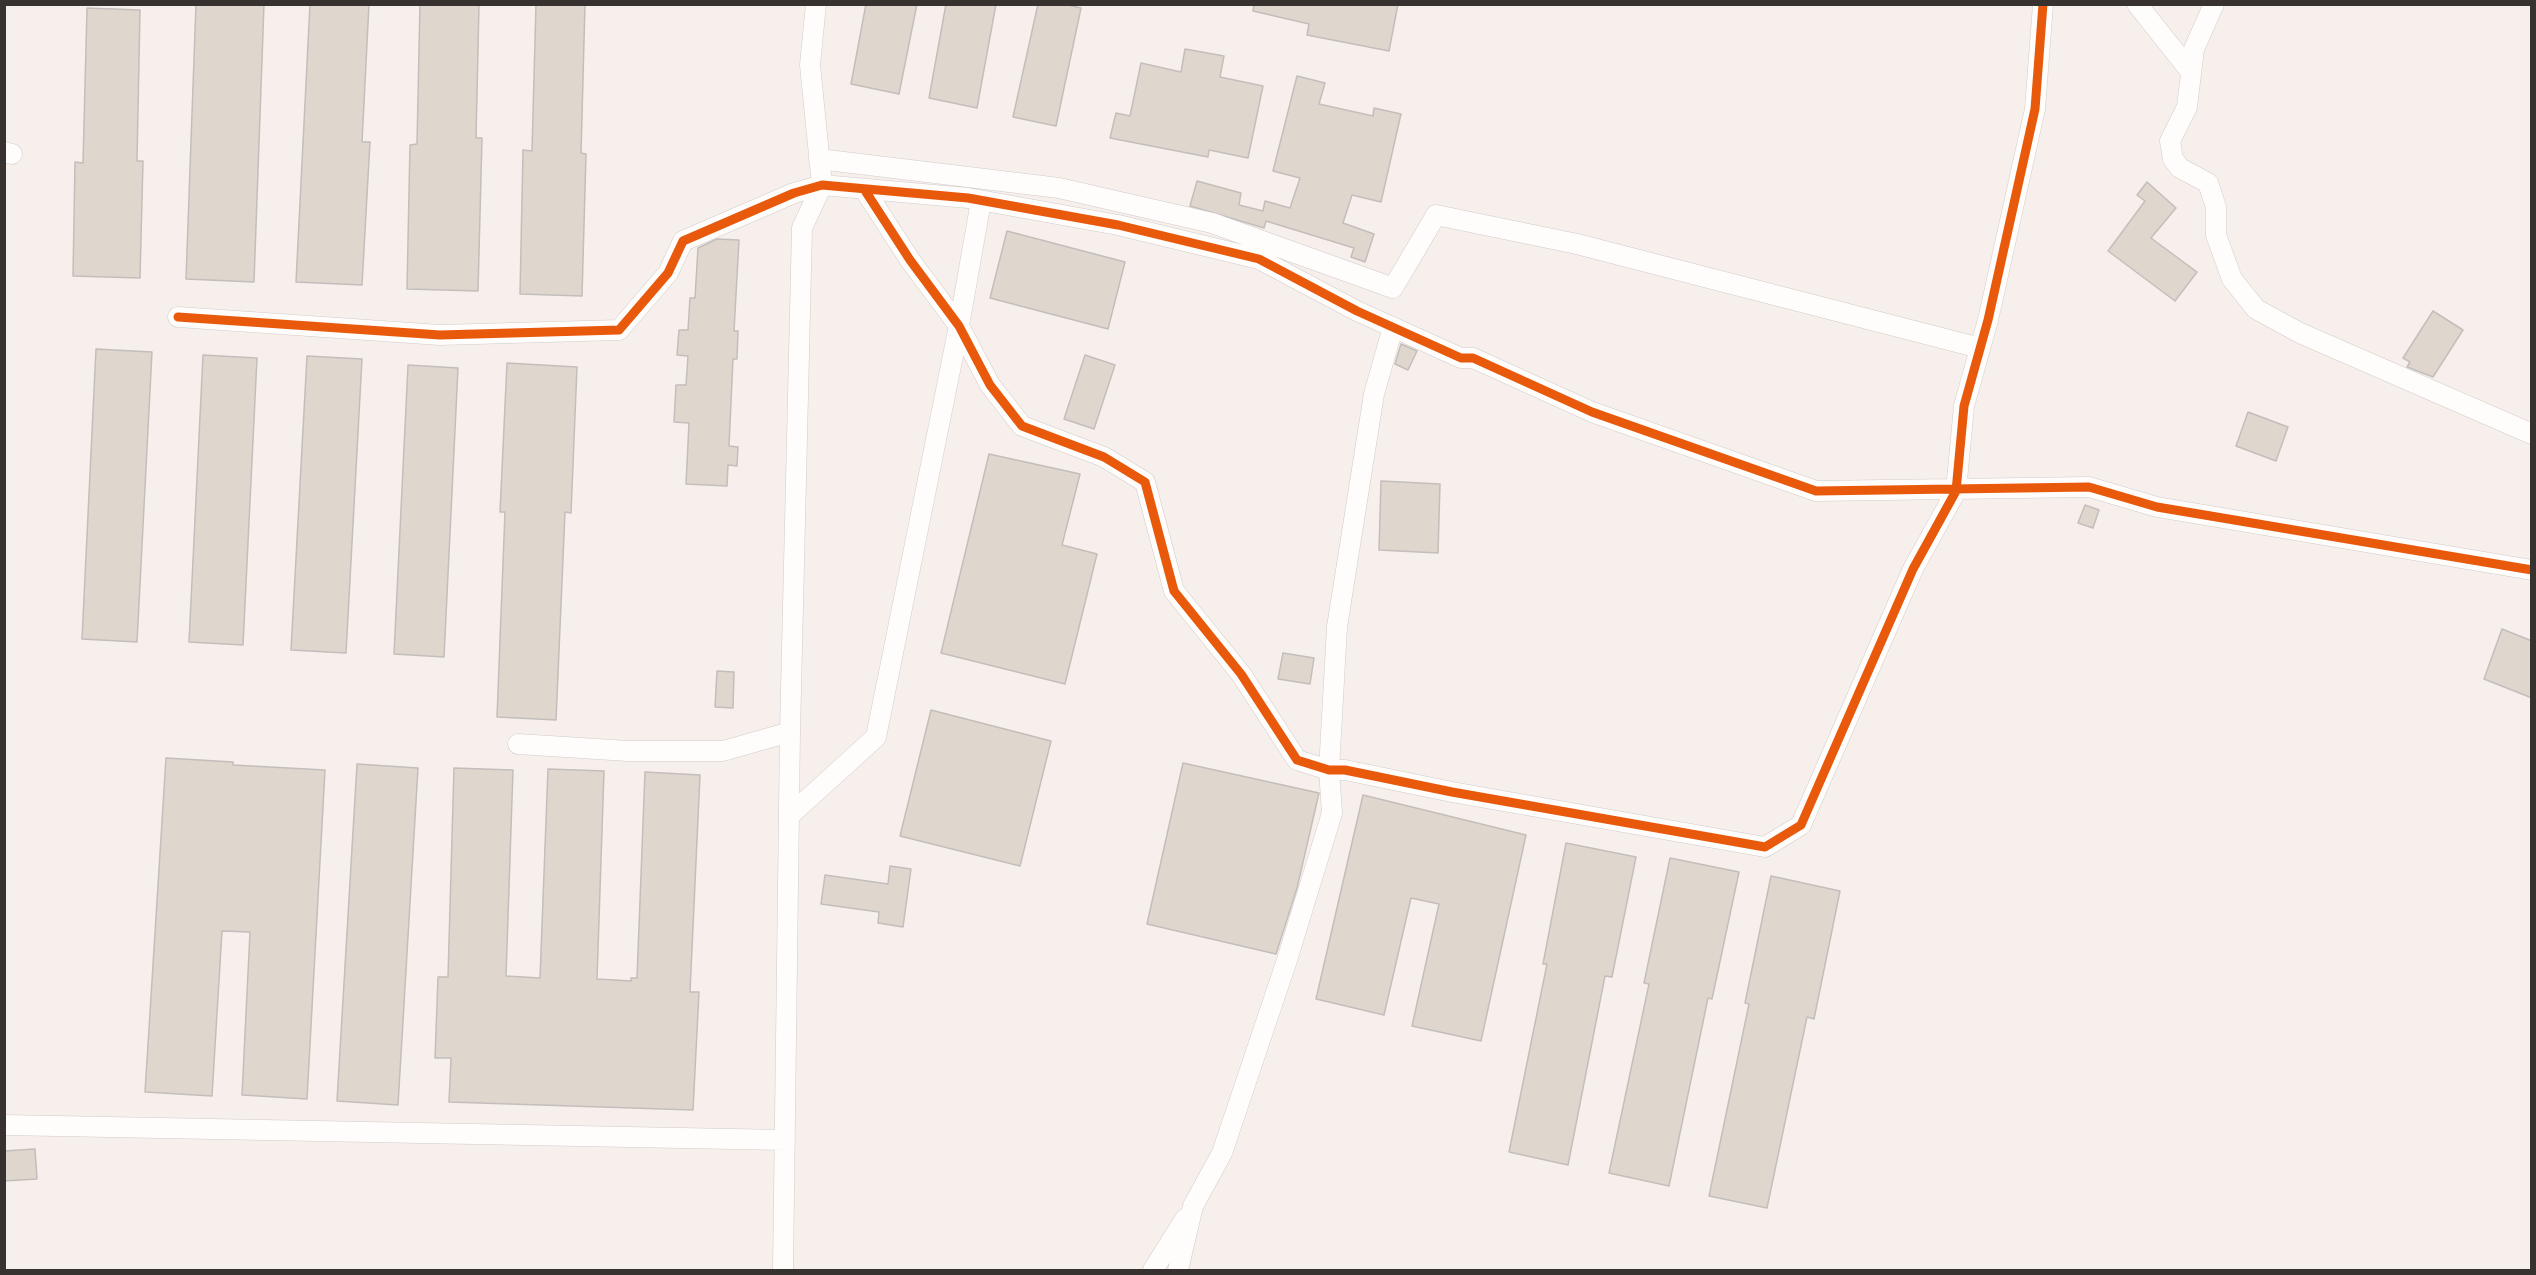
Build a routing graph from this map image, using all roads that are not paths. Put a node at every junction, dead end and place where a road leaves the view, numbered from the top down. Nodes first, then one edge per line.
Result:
1 (816, 4) edge
2 (2043, 4) edge
3 (2137, 4) edge
4 (2214, 4) edge
5 (2191, 72) junction
6 (819, 159) junction
7 (822, 185) junction
8 (864, 189) junction
9 (981, 201) junction
10 (178, 317) dead end
11 (959, 326) junction
12 (1393, 327) junction
13 (1980, 348) junction
14 (2532, 434) edge
15 (1956, 490) junction
16 (2532, 570) edge
17 (790, 732) junction
18 (518, 744) dead end
19 (1329, 770) junction
20 (789, 816) junction
21 (4, 1125) edge
22 (785, 1140) junction
23 (1193, 1206) junction
24 (783, 1270) edge
25 (1152, 1270) edge
26 (1178, 1270) edge

1 - 6 street
2 - 13 street
3 - 5 street
4 - 5 street
5 - 14 street
6 - 7 street
6 - 13 street
7 - 8 street
7 - 10 street
7 - 17 street
8 - 9 street
8 - 11 street
9 - 11 street
9 - 12 street
11 - 19 street
11 - 20 street
12 - 15 street
12 - 19 street
13 - 15 street
15 - 16 street
15 - 19 street
17 - 18 street
17 - 20 street
19 - 23 street
20 - 22 street
21 - 22 street
22 - 24 street
23 - 25 street
23 - 26 street

